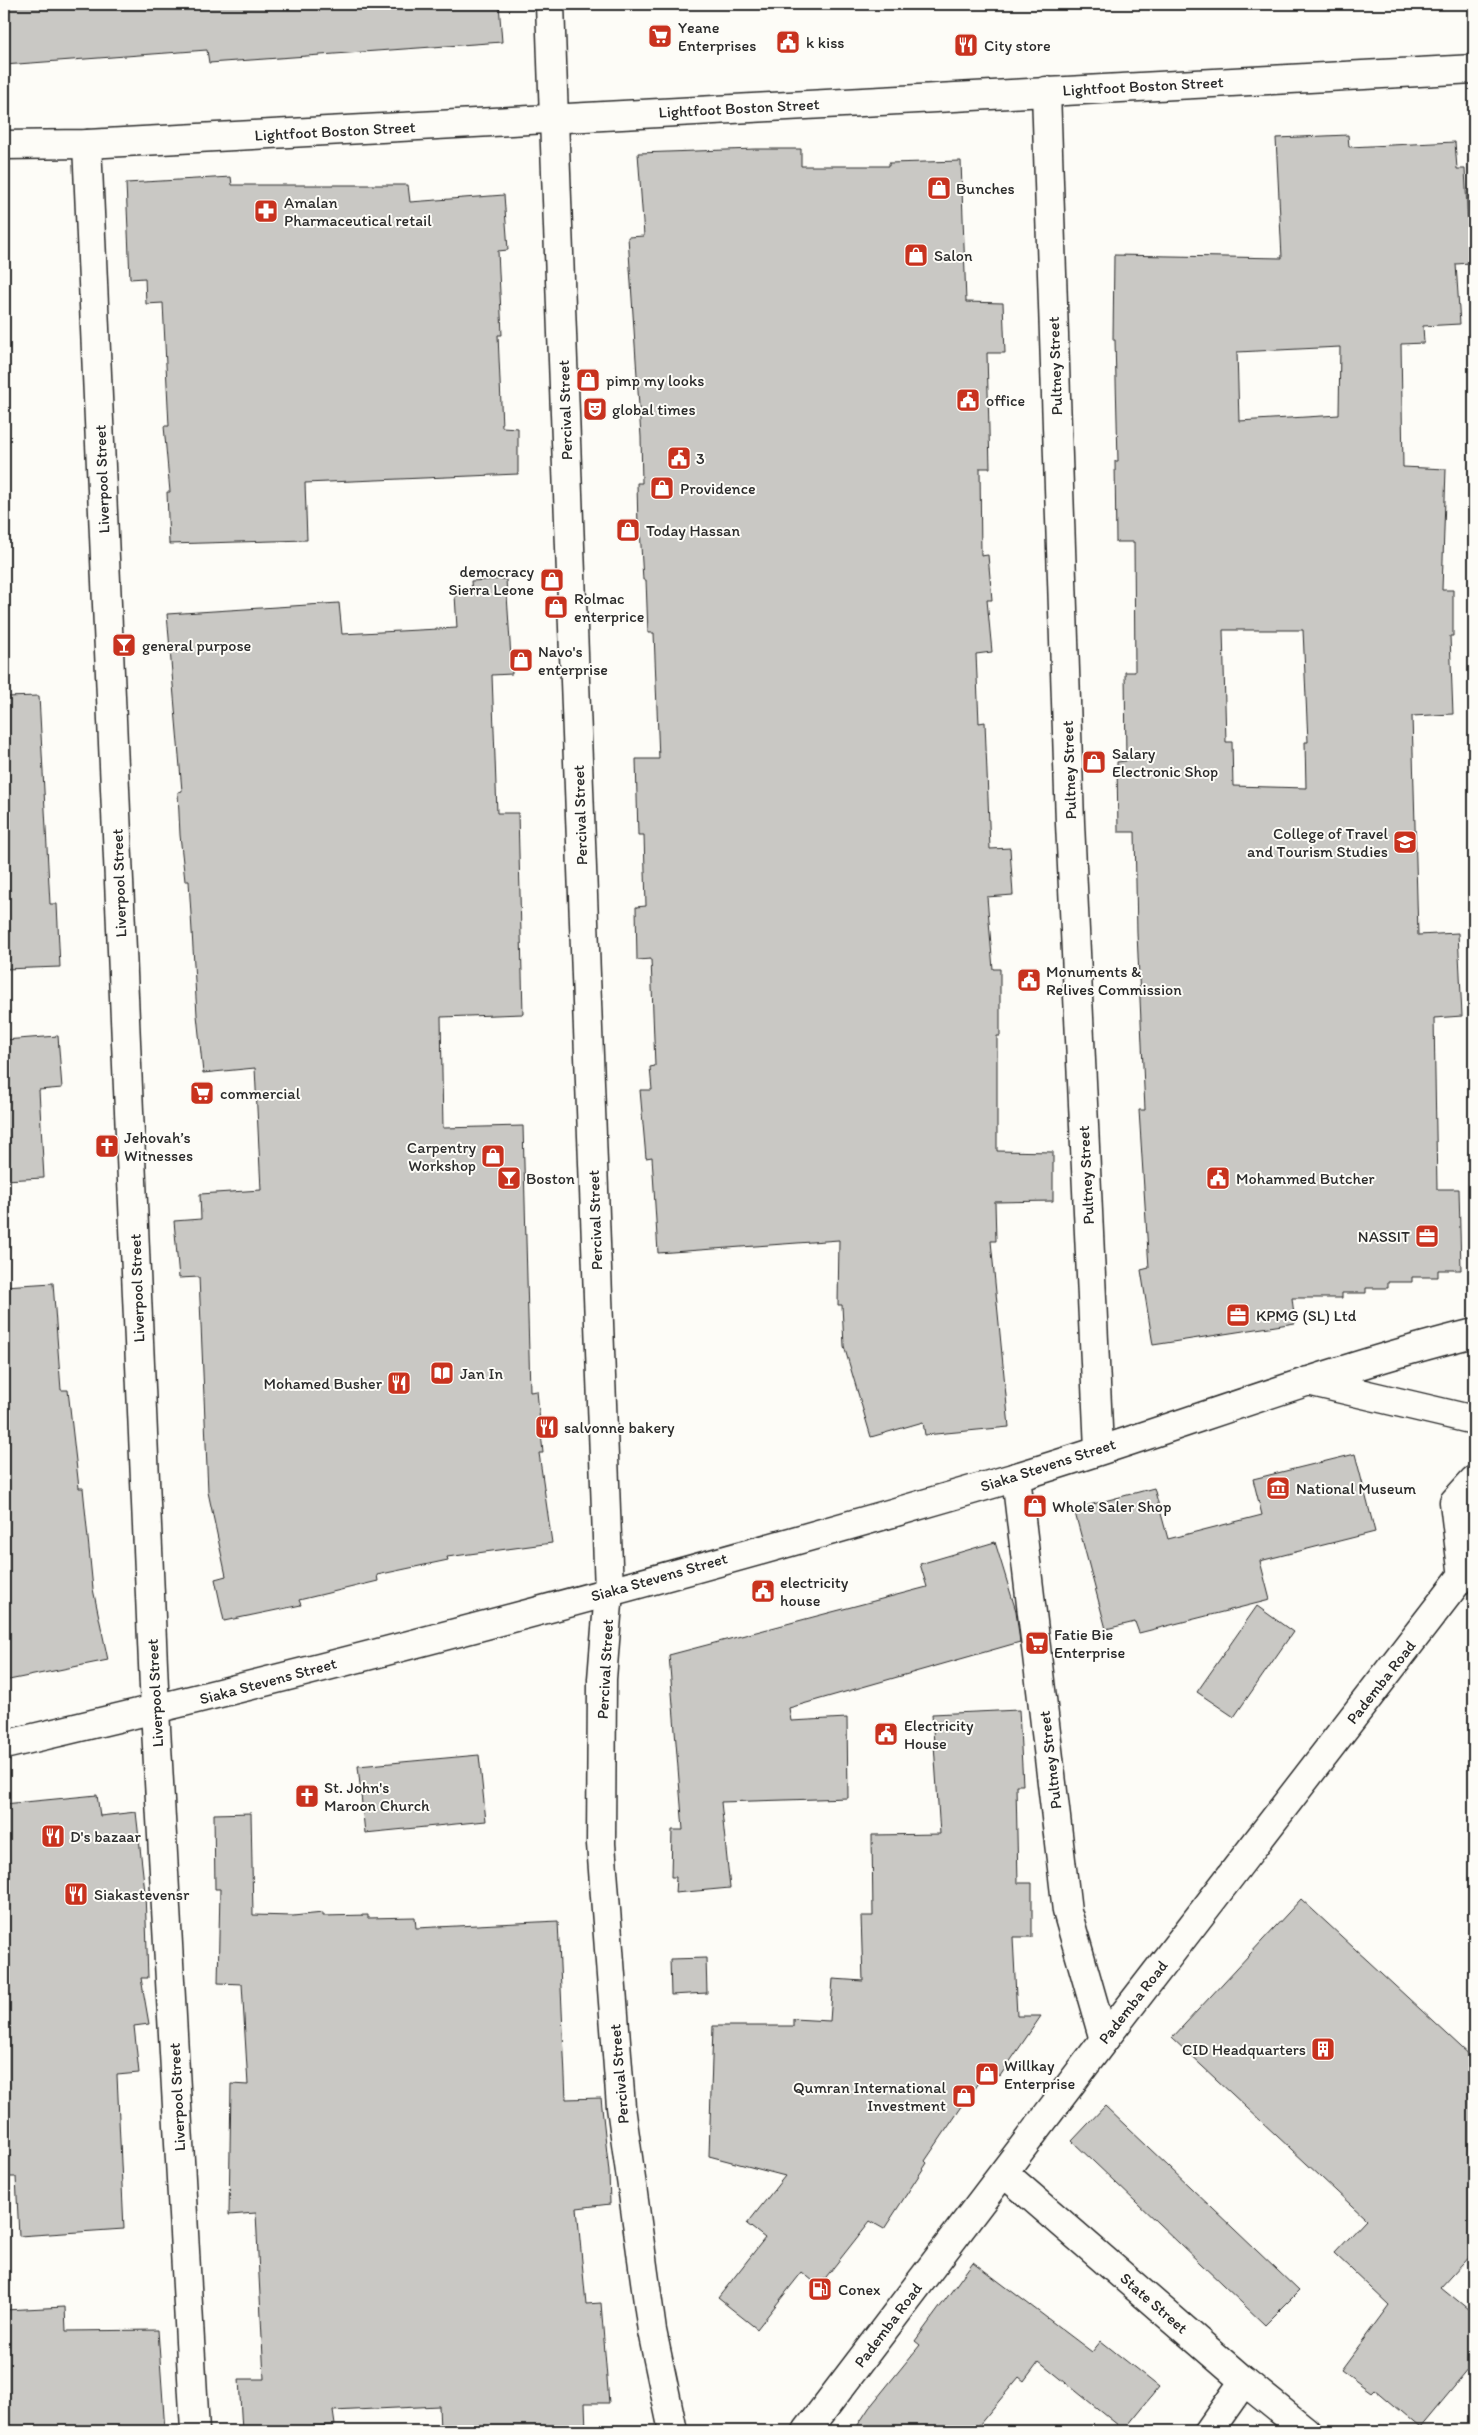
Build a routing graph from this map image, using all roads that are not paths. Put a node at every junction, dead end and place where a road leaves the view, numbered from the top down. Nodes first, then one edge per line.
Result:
1 (550, 4) edge
2 (1474, 69) edge
3 (1046, 91) junction
4 (554, 119) junction
5 (87, 144) junction
6 (4, 145) edge
7 (1474, 1334) edge
8 (1307, 1381) junction
9 (1474, 1420) edge
10 (1099, 1449) junction
11 (1016, 1477) junction
12 (1474, 1480) edge
13 (1474, 1543) edge
14 (1462, 1576) junction
15 (609, 1591) junction
16 (155, 1710) junction
17 (4, 1745) edge
18 (1104, 2040) junction
19 (1004, 2173) junction
20 (1244, 2381) junction
21 (195, 2431) edge
22 (673, 2431) edge
23 (807, 2431) edge
24 (1209, 2431) edge
25 (1306, 2431) edge

1 - 4 street, Percival Street
2 - 3 street, Lightfoot Boston Street
3 - 4 street, Lightfoot Boston Street
3 - 10 street, Pultney Street
4 - 5 street, Lightfoot Boston Street
4 - 15 street, Percival Street
5 - 6 street, Lightfoot Boston Street
5 - 16 street, Liverpool Street
7 - 8 street, Siaka Stevens Street
8 - 9 street
8 - 10 street, Siaka Stevens Street
10 - 11 street, Siaka Stevens Street
11 - 15 street, Siaka Stevens Street
11 - 18 street, Pultney Street
12 - 14 street
13 - 14 street, Pademba Road
14 - 18 street, Pademba Road
15 - 16 street, Siaka Stevens Street
15 - 22 street, Percival Street
16 - 17 street, Siaka Stevens Street
16 - 21 street, Liverpool Street
18 - 19 street, Pademba Road
19 - 20 street, State Street
19 - 23 street, Pademba Road
20 - 24 street
20 - 25 street, State Street

